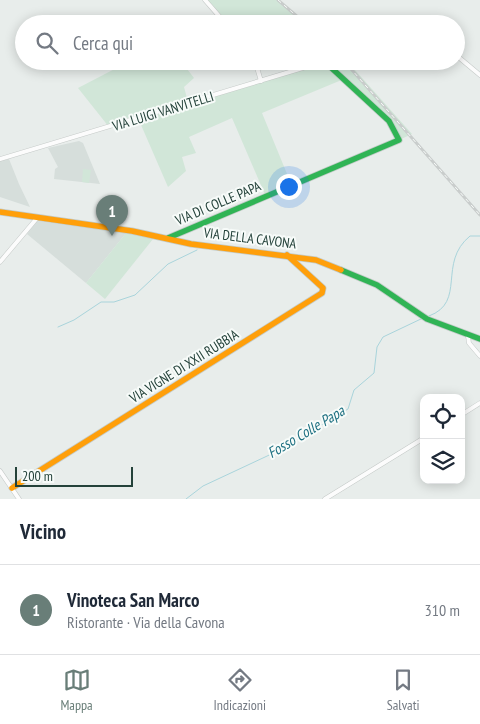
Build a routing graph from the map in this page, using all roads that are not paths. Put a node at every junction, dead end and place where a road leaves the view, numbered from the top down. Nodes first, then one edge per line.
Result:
1 (205, 0) edge
2 (218, 15) edge
3 (465, 62) edge
4 (258, 70) edge
5 (296, 70) edge
6 (335, 70) edge
7 (480, 75) edge
8 (261, 81) junction
9 (0, 159) edge
10 (0, 212) edge
11 (37, 218) junction
12 (167, 238) junction
13 (287, 255) junction
14 (0, 262) edge
15 (468, 336) junction
16 (480, 339) edge
17 (480, 356) edge
18 (480, 403) edge
19 (465, 412) edge
20 (422, 439) edge
21 (0, 471) edge
22 (12, 488) junction
23 (19, 499) edge
24 (325, 499) edge

1 - 2 street
3 - 7 street
4 - 8 street
5 - 8 street, VIA LUIGI VANVITELLI
6 - 12 street, VIA DI COLLE PAPA
8 - 9 street, VIA LUIGI VANVITELLI
10 - 11 street, VIA DELLA CAVONA
11 - 12 street, VIA DELLA CAVONA
11 - 14 street
12 - 13 street, VIA DELLA CAVONA
13 - 15 street, VIA DELLA CAVONA
13 - 22 street, VIA VIGNE DI XXII RUBBIA
15 - 16 street, VIA DELLA CAVONA
15 - 17 street
18 - 19 street
20 - 24 street
21 - 22 street
22 - 23 street

